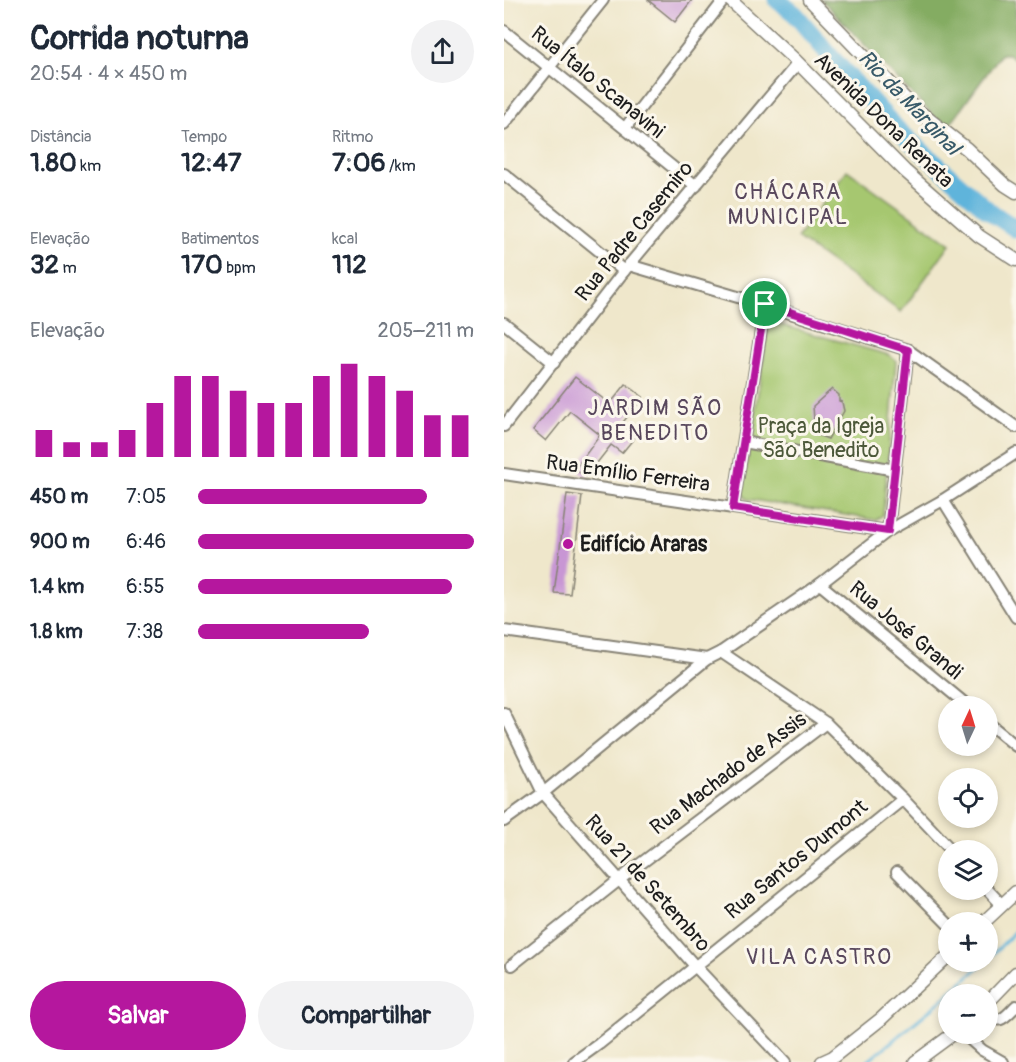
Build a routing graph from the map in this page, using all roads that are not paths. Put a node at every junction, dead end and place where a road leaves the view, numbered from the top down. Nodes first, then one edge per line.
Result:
1 (603, 0) edge
2 (724, 0) edge
3 (730, 0) edge
4 (810, 0) edge
5 (504, 31) edge
6 (798, 63) junction
7 (548, 68) junction
8 (504, 124) edge
9 (625, 128) junction
10 (504, 174) edge
11 (696, 186) junction
12 (1016, 192) edge
13 (1016, 260) edge
14 (626, 268) junction
15 (765, 304) junction
16 (504, 323) edge
17 (908, 350) junction
18 (554, 363) junction
19 (504, 426) edge
20 (1016, 427) edge
21 (744, 442) junction
22 (1016, 453) edge
23 (895, 470) junction
24 (504, 474) edge
25 (943, 500) junction
26 (733, 508) junction
27 (888, 531) junction
28 (820, 584) junction
29 (1016, 617) edge
30 (504, 631) edge
31 (721, 652) junction
32 (707, 659) junction
33 (956, 696) edge
34 (504, 714) edge
35 (826, 723) junction
36 (998, 731) edge
37 (1016, 746) edge
38 (543, 794) junction
39 (903, 799) junction
40 (504, 822) edge
41 (942, 840) edge
42 (897, 872) dead end
43 (619, 880) junction
44 (1016, 892) edge
45 (997, 900) edge
46 (1002, 905) junction
47 (995, 912) edge
48 (938, 914) edge
49 (512, 965) dead end
50 (938, 965) edge
51 (695, 966) junction
52 (1016, 973) edge
53 (998, 992) edge
54 (1016, 1006) edge
55 (998, 1020) edge
56 (939, 1044) edge
57 (975, 1044) edge
58 (574, 1062) edge
59 (785, 1062) edge
60 (822, 1062) edge
61 (915, 1062) edge
62 (1003, 1062) edge

1 - 7 street
2 - 9 street
3 - 6 main road, Avenida Dona Renata
4 - 12 main road, Avenida Dona Renata
5 - 7 street, Rua Ítalo Scanavini
6 - 11 street, Rua Padre Casemiro
6 - 13 main road, Avenida Dona Renata
7 - 8 street
7 - 9 street, Rua Ítalo Scanavini
9 - 11 street, Rua Ítalo Scanavini
10 - 14 street
11 - 14 street, Rua Padre Casemiro
14 - 15 street
14 - 18 street, Rua Padre Casemiro
15 - 17 street
15 - 21 street
16 - 18 street
17 - 20 street
17 - 23 street
18 - 19 street, Rua Padre Casemiro
21 - 23 street
21 - 26 street
22 - 25 street
23 - 27 street
24 - 26 street, Rua Emílio Ferreira
25 - 27 street
25 - 29 street
26 - 27 street, Rua Emílio Ferreira
27 - 28 street
28 - 31 street
28 - 33 street, Rua José Grandi
30 - 32 street
31 - 32 street
31 - 35 street
32 - 38 street
34 - 38 street, Rua 21 de Setembro
35 - 39 street
35 - 43 street, Rua Machado de Assis
36 - 37 street
38 - 40 street
38 - 43 street, Rua 21 de Setembro
39 - 41 street
39 - 51 street, Rua Santos Dumont
42 - 48 street
43 - 49 street, Rua Machado de Assis
43 - 51 street, Rua 21 de Setembro
44 - 46 main road
45 - 46 street
46 - 47 main road
50 - 60 main road
51 - 58 street, Rua Santos Dumont
51 - 59 street, Rua 21 de Setembro
52 - 53 main road
54 - 55 street
56 - 61 main road
57 - 62 street

